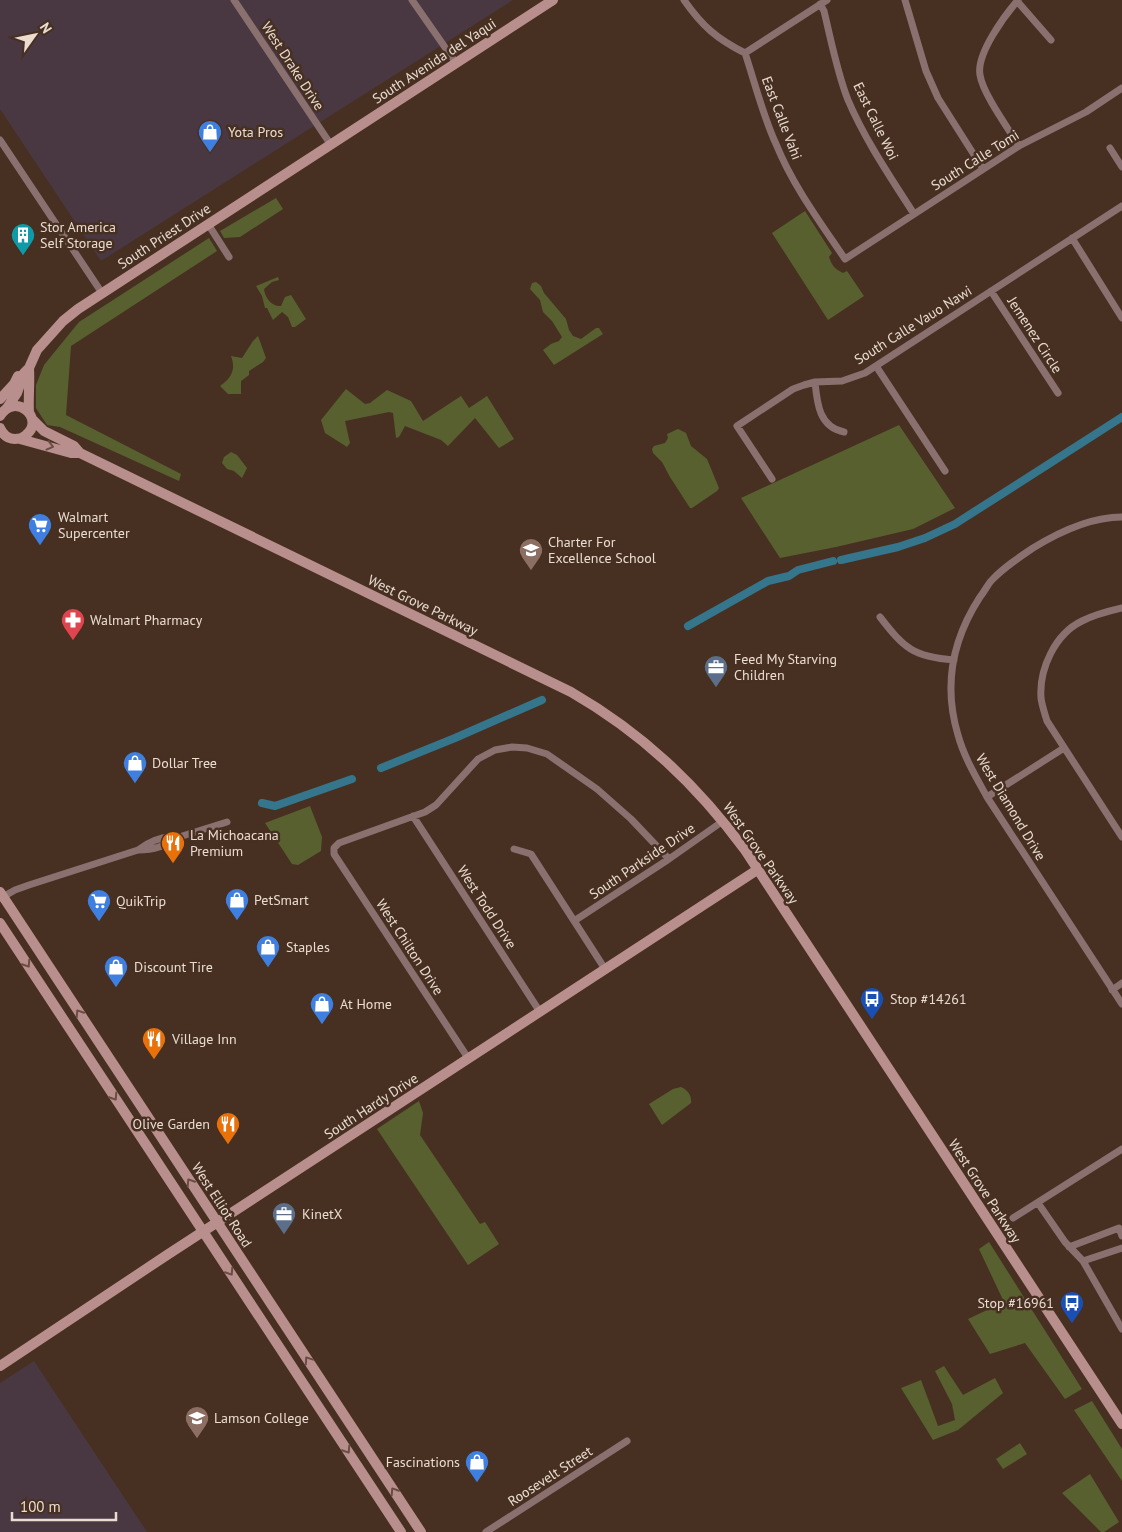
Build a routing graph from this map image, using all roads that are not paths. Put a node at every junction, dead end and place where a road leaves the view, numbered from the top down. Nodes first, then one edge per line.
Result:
1 (234, 0) edge
2 (412, 0) edge
3 (553, 0) edge
4 (684, 0) edge
5 (905, 0) edge
6 (1018, 0) edge
7 (824, 2) edge
8 (1051, 40) dead end
9 (745, 53) junction
10 (456, 63) junction
11 (1122, 88) edge
12 (0, 140) edge
13 (331, 145) junction
14 (1019, 146) junction
15 (1110, 148) dead end
16 (1122, 167) edge
17 (983, 169) junction
18 (1122, 206) edge
19 (914, 214) junction
20 (208, 224) junction
21 (1072, 238) junction
22 (229, 257) dead end
23 (845, 259) joint
24 (991, 291) junction
25 (102, 293) junction
26 (1122, 318) edge
27 (33, 357) junction
28 (876, 366) junction
29 (29, 368) junction
30 (815, 382) junction
31 (1058, 393) dead end
32 (0, 399) edge
33 (2, 412) edge
34 (31, 416) junction
35 (1, 432) edge
36 (844, 432) dead end
37 (20, 439) junction
38 (80, 453) junction
39 (945, 471) dead end
40 (772, 479) dead end
41 (1122, 517) edge
42 (1122, 608) edge
43 (880, 617) dead end
44 (954, 660) junction
45 (1064, 748) junction
46 (987, 797) junction
47 (413, 816) junction
48 (723, 821) junction
49 (227, 822) dead end
50 (1122, 837) edge
51 (514, 849) dead end
52 (669, 859) junction
53 (758, 870) junction
54 (1, 896) edge
55 (574, 921) junction
56 (0, 923) edge
57 (605, 969) junction
58 (1122, 983) edge
59 (1112, 990) junction
60 (1122, 1004) edge
61 (540, 1012) junction
62 (468, 1058) junction
63 (1122, 1149) edge
64 (1038, 1203) junction
65 (1013, 1218) dead end
66 (217, 1222) junction
67 (203, 1232) junction
68 (1122, 1236) edge
69 (1069, 1247) junction
70 (1122, 1248) edge
71 (1082, 1261) junction
72 (1122, 1330) edge
73 (0, 1366) edge
74 (1108, 1403) junction
75 (1122, 1419) edge
76 (1122, 1424) edge
77 (627, 1441) dead end
78 (401, 1532) edge
79 (421, 1532) edge
80 (486, 1532) edge

1 - 13 street, West Drake Drive
2 - 10 street
3 - 10 street, South Avenida del Yaqui
4 - 9 street
5 - 17 street
6 - 8 street
6 - 14 street
7 - 9 street
7 - 19 street, East Calle Woi
9 - 23 street, East Calle Vahi
10 - 13 street, South Avenida del Yaqui
11 - 14 street, South Calle Tomi
12 - 25 street
13 - 20 street, South Priest Drive
14 - 17 street, South Calle Tomi
15 - 16 street
17 - 19 street, South Calle Tomi
18 - 21 street, South Calle Vauo Nawi
19 - 23 street, South Calle Tomi
20 - 22 street
20 - 25 street, South Priest Drive
21 - 24 street, South Calle Vauo Nawi
21 - 26 street
24 - 28 street, South Calle Vauo Nawi
24 - 31 street, Jemenez Circle
25 - 27 street, South Priest Drive
27 - 29 street, South Priest Drive
27 - 32 street
28 - 30 street, South Calle Vauo Nawi
28 - 39 street
29 - 33 street, South Priest Drive
29 - 34 street, South Priest Drive
30 - 36 street
30 - 40 street, South Calle Vauo Nawi
33 - 34 street
34 - 37 street
34 - 38 street, West Grove Parkway
35 - 37 street, West Grove Parkway
37 -> 38 street, West Grove Parkway
38 - 48 street, West Grove Parkway
41 - 44 street
42 - 45 street
43 - 44 street
44 - 46 street, West Diamond Drive
45 - 46 street
45 - 50 street
46 - 59 street, West Diamond Drive
47 - 52 street
47 - 61 street, West Todd Drive
47 - 62 street, West Chilton Drive
48 - 52 street, South Parkside Drive
48 - 53 street, West Grove Parkway
49 - 54 street
51 - 55 street
52 - 55 street, South Parkside Drive
53 - 57 street, South Hardy Drive
53 - 74 street, West Grove Parkway
66 -> 54 street, West Elliot Road
55 - 57 street
56 -> 67 street
57 - 61 street, South Hardy Drive
58 - 59 street
59 - 60 street, West Diamond Drive
61 - 62 street, South Hardy Drive
62 - 66 street, South Hardy Drive
63 - 64 street
64 - 65 street
64 - 69 street
66 - 67 street, South Hardy Drive
79 -> 66 street, West Elliot Road
67 - 73 street, South Hardy Drive
67 -> 78 street
68 - 69 street
69 - 71 street
70 - 71 street
71 - 72 street
74 - 75 street
74 - 76 street, West Grove Parkway
77 - 80 street, Roosevelt Street

